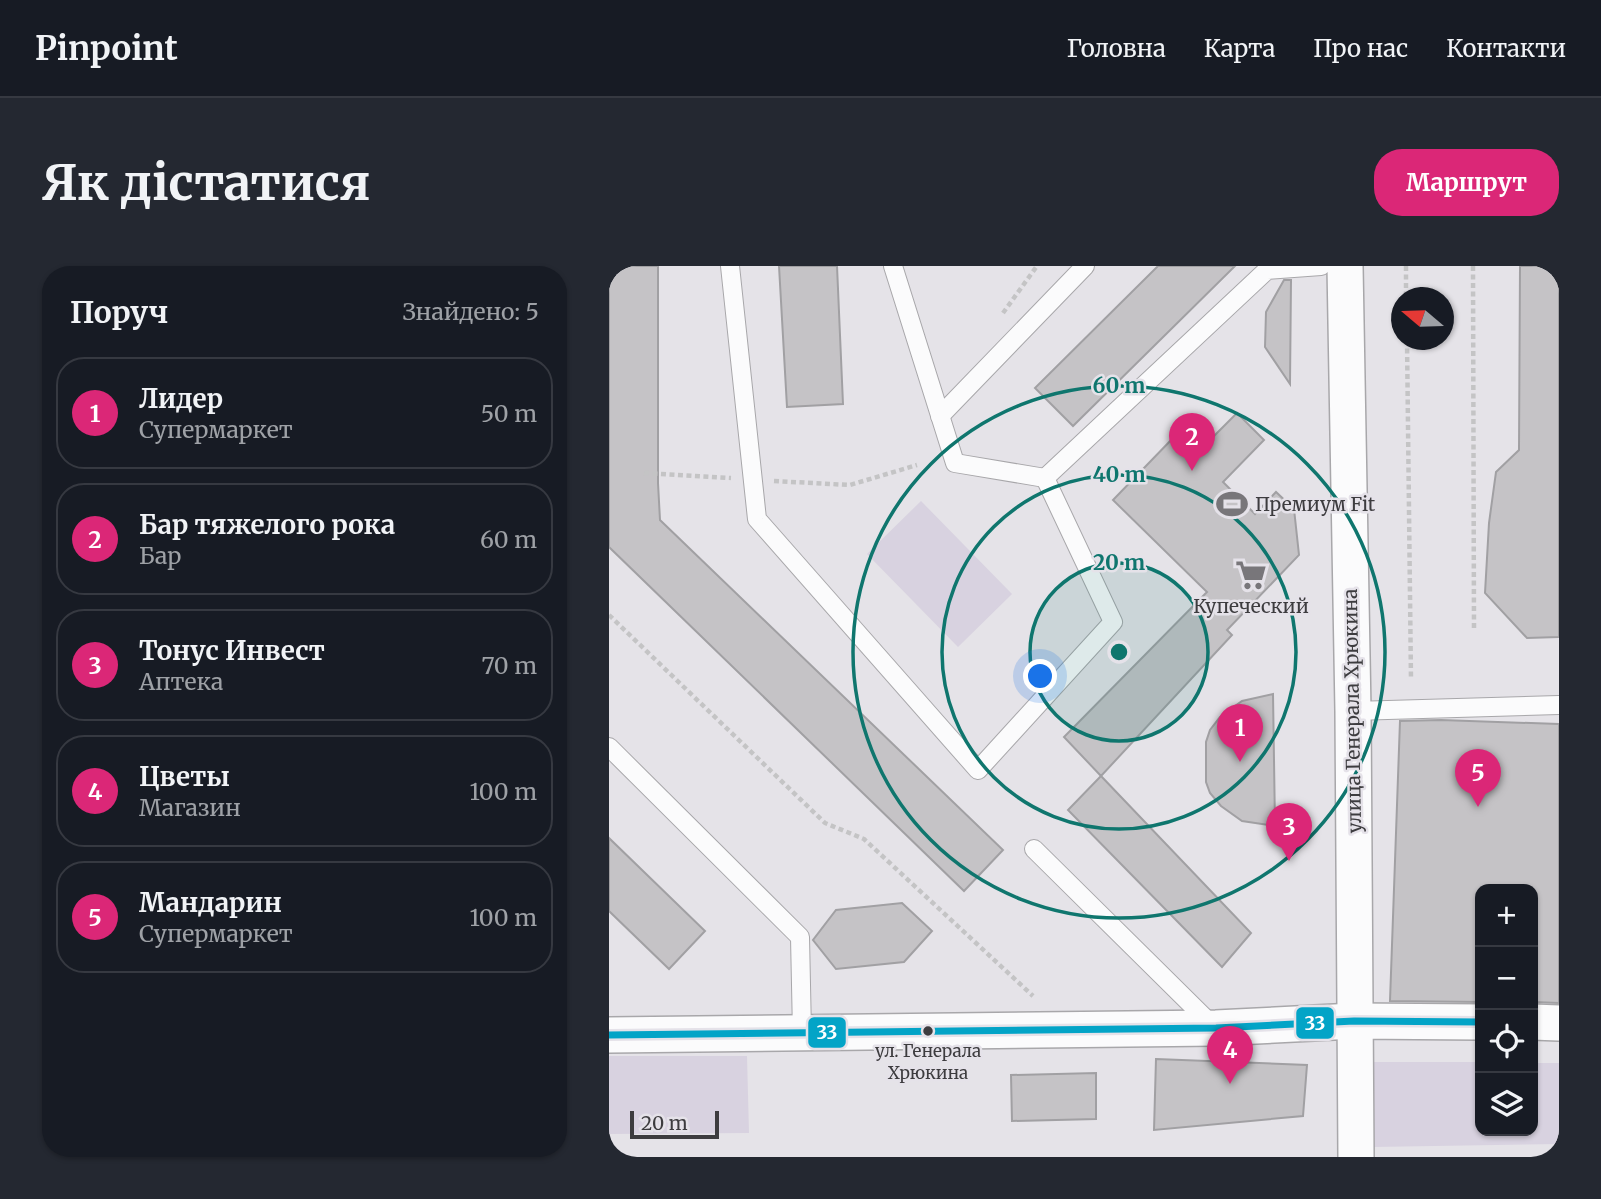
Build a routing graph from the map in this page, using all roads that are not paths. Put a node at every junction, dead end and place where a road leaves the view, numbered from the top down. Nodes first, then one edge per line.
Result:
1 (730, 266) edge
2 (893, 266) edge
3 (1085, 266) edge
4 (1321, 266) edge
5 (1345, 266) edge
6 (940, 416) junction
7 (1045, 478) junction
8 (1559, 705) edge
9 (1353, 711) junction
10 (609, 747) edge
11 (1034, 849) dead end
12 (1354, 1021) junction
13 (1475, 1022) edge
14 (1538, 1022) edge
15 (1559, 1023) edge
16 (1216, 1028) junction
17 (802, 1032) junction
18 (609, 1035) edge
19 (1356, 1157) edge

1 - 7 lane
2 - 6 lane
3 - 6 lane
4 - 7 lane
5 - 9 street, улица Генерала Хрюкина
6 - 7 lane
8 - 9 lane
9 - 12 street, улица Генерала Хрюкина
10 - 17 lane
11 - 16 lane
12 - 13 street
12 - 16 street
12 - 19 street, улица Генерала Хрюкина
14 - 15 street
16 - 17 street
17 - 18 street

